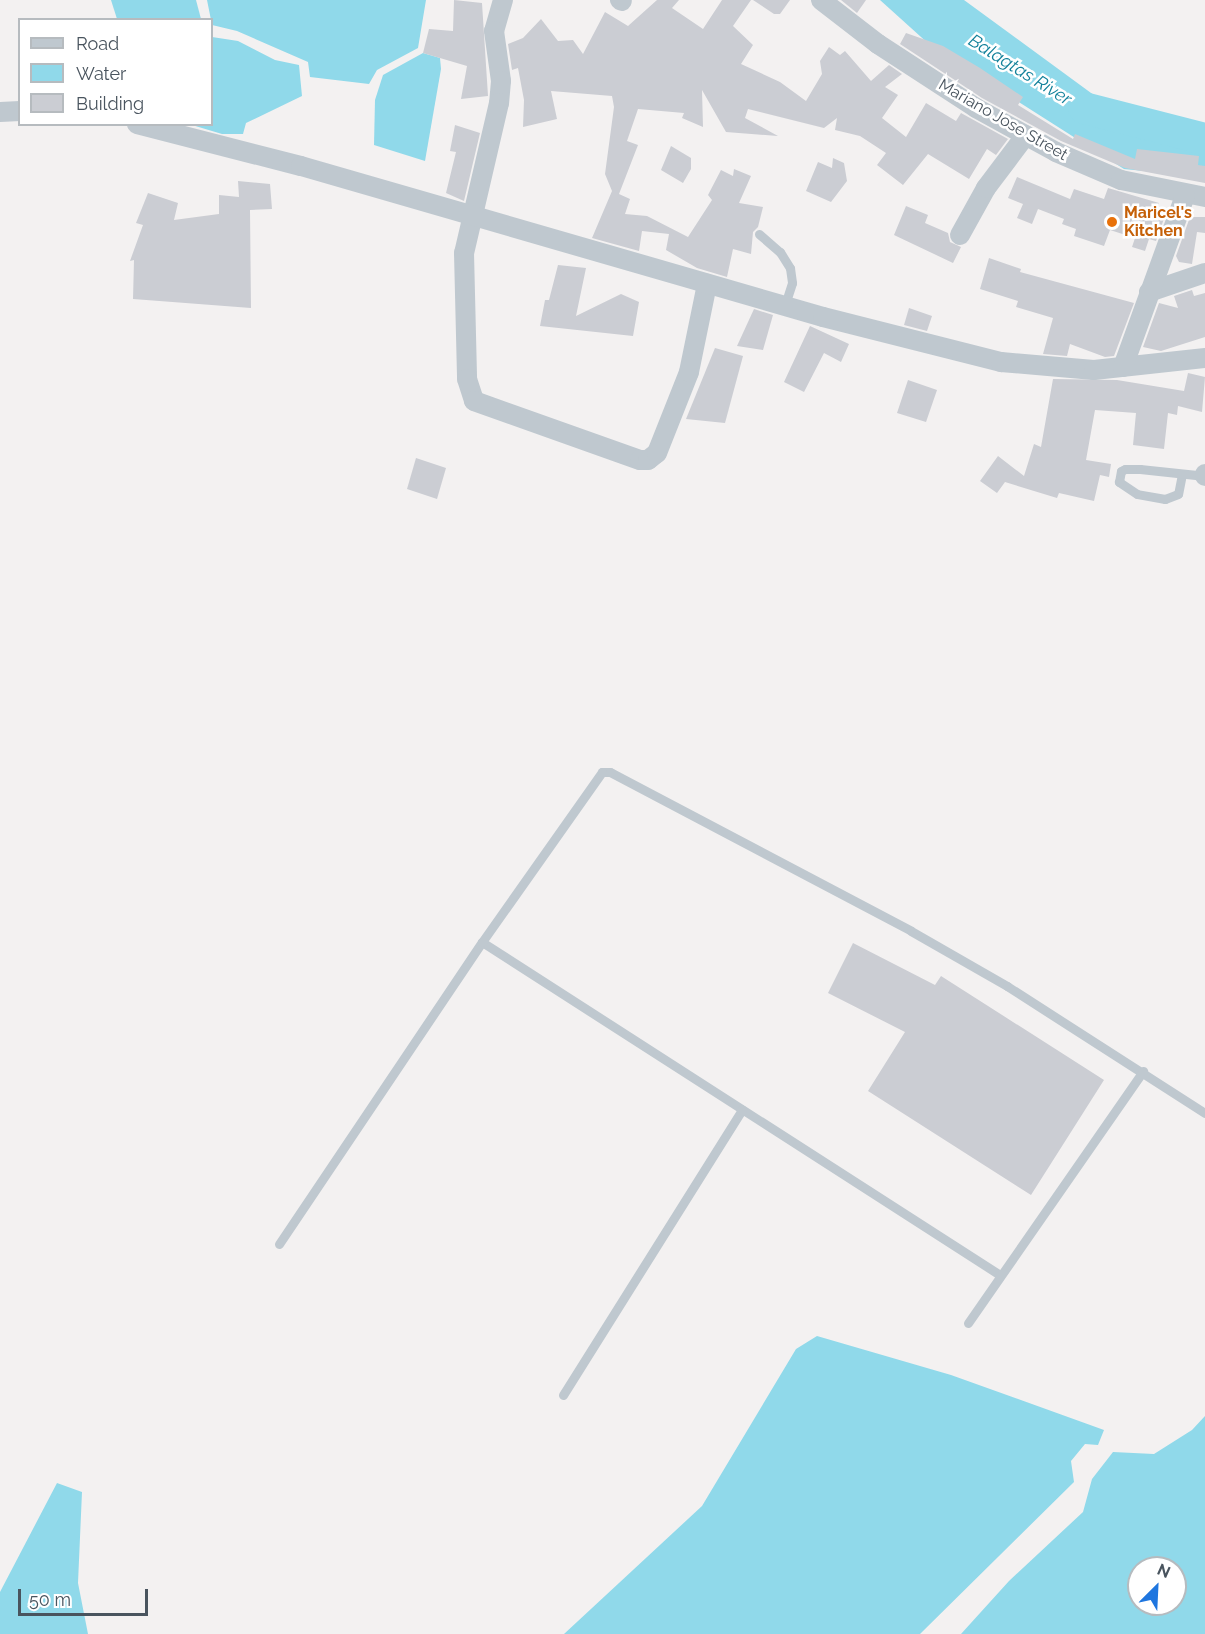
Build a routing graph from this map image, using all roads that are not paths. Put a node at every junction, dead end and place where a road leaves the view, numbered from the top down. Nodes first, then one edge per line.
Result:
1 (504, 0) edge
2 (821, 0) edge
3 (18, 111) edge
4 (0, 112) edge
5 (145, 126) edge
6 (1026, 135) junction
7 (1185, 196) junction
8 (1205, 197) edge
9 (470, 216) junction
10 (759, 234) dead end
11 (960, 235) dead end
12 (1205, 273) edge
13 (707, 284) junction
14 (1149, 292) junction
15 (785, 305) junction
16 (1205, 358) edge
17 (1123, 367) junction
18 (1182, 474) junction
19 (1205, 475) edge
20 (482, 942) junction
21 (1143, 1071) junction
22 (742, 1110) junction
23 (1205, 1113) edge
24 (279, 1244) dead end
25 (1000, 1275) junction
26 (968, 1323) dead end
27 (563, 1395) dead end

1 - 9 street
2 - 6 street, Mariano Jose Street
3 - 4 street
5 - 9 street
6 - 7 street, Mariano Jose Street
6 - 11 street
7 - 8 street, Mariano Jose Street
7 - 14 street
9 - 13 street
9 - 13 street
10 - 15 lane
12 - 14 street
13 - 15 street
14 - 17 street
15 - 17 street
16 - 17 street
18 - 18 lane
18 - 19 lane
20 - 21 lane
20 - 22 lane
20 - 24 lane
21 - 23 lane
21 - 25 lane
22 - 25 lane
22 - 27 lane
25 - 26 lane

